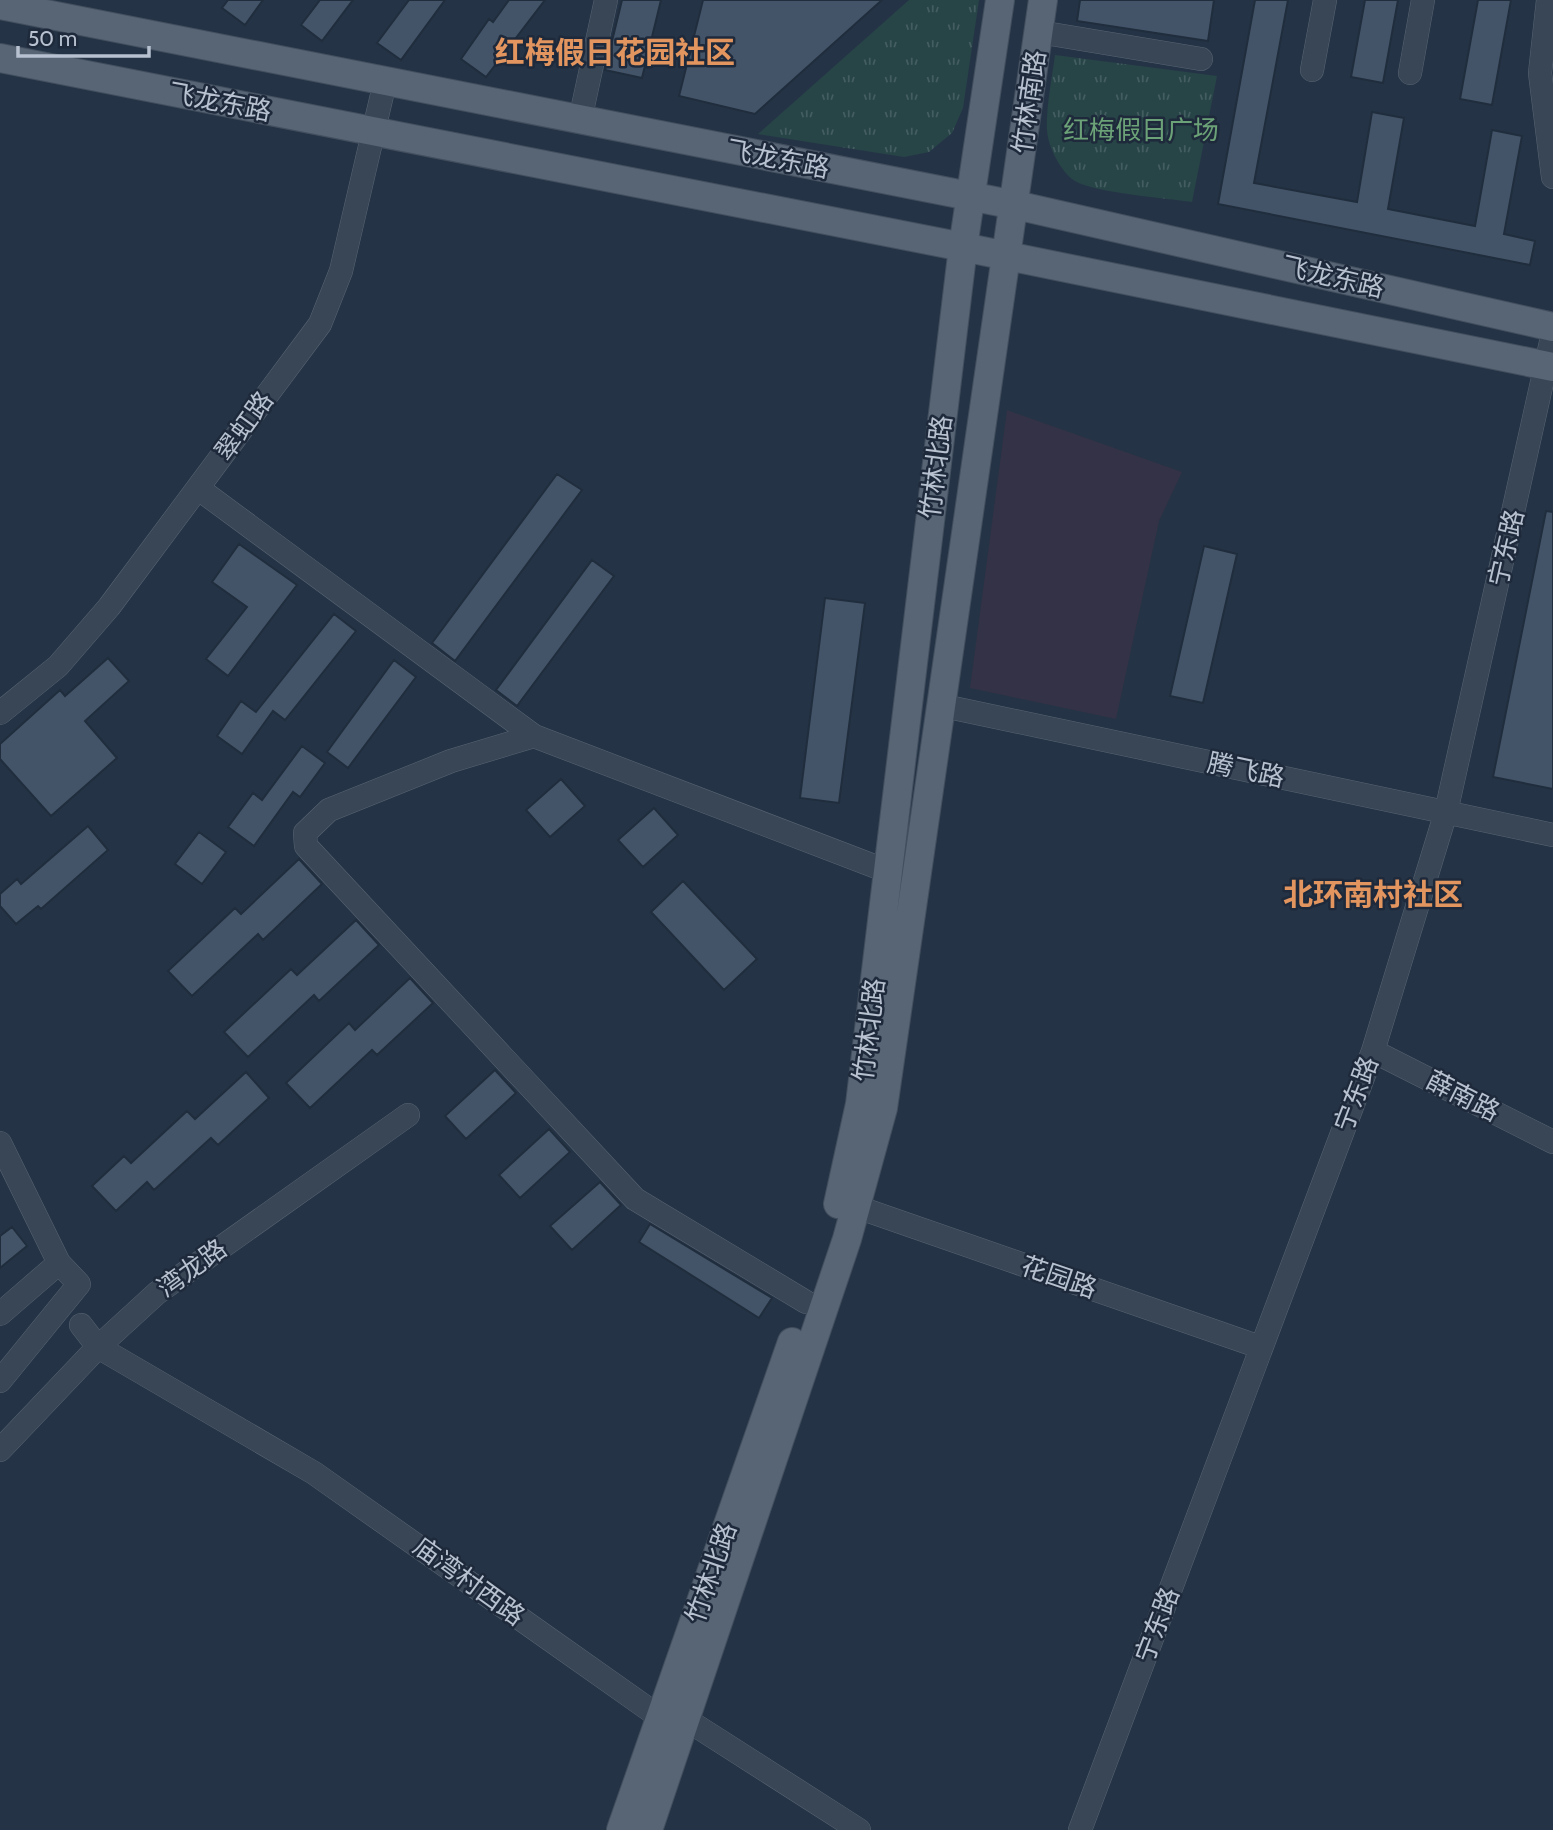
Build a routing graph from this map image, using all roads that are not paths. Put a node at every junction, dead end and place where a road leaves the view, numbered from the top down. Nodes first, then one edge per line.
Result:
1 (606, 0) edge
2 (1000, 0) edge
3 (1043, 0) edge
4 (1325, 0) edge
5 (1423, 0) edge
6 (1548, 0) edge
7 (0, 5) edge
8 (1039, 32) junction
9 (0, 58) edge
10 (1201, 58) dead end
11 (1312, 70) dead end
12 (1410, 73) dead end
13 (385, 82) junction
14 (580, 120) junction
15 (373, 133) junction
16 (1553, 177) edge
17 (972, 197) junction
18 (1015, 205) junction
19 (963, 247) junction
20 (1005, 256) junction
21 (1553, 327) edge
22 (1553, 333) edge
23 (1550, 366) edge
24 (199, 489) junction
25 (939, 705) junction
26 (0, 713) edge
27 (534, 736) junction
28 (1446, 812) junction
29 (1553, 835) edge
30 (887, 872) junction
31 (1373, 1051) junction
32 (408, 1115) dead end
33 (1553, 1142) edge
34 (0, 1143) edge
35 (857, 1207) junction
36 (59, 1263) junction
37 (806, 1302) junction
38 (0, 1314) edge
39 (81, 1325) dead end
40 (98, 1347) junction
41 (1261, 1347) junction
42 (0, 1381) edge
43 (0, 1450) edge
44 (674, 1719) junction
45 (621, 1830) edge
46 (648, 1830) edge
47 (859, 1830) edge
48 (1080, 1830) edge

1 - 14 street
2 - 17 main road, 竹林南路
3 - 8 main road, 竹林南路
4 - 11 street
5 - 12 street
6 - 16 street
7 - 13 main road, 飞龙东路
8 - 10 street
8 - 18 main road, 竹林南路
9 - 15 main road, 飞龙东路
13 - 14 main road, 飞龙东路
13 - 15 street, 翠虹路
14 - 17 main road, 飞龙东路
15 - 19 main road, 飞龙东路
15 - 24 street, 翠虹路
17 - 18 main road, 飞龙东路
17 - 19 main road, 竹林北路
18 - 20 main road, 竹林北路
18 - 21 main road, 飞龙东路
19 - 20 main road, 飞龙东路
19 - 30 main road, 竹林北路
20 - 23 main road, 飞龙东路
20 - 25 main road, 竹林北路
22 - 23 street, 宁东路
23 - 28 street, 宁东路
24 - 26 street, 翠虹路
24 - 27 street
25 - 28 street, 腾飞路
25 - 35 main road, 竹林北路
27 - 30 street
27 - 37 street
28 - 29 street, 腾飞路
28 - 31 street, 宁东路
30 - 37 main road, 竹林北路
31 - 33 street, 薛南路
31 - 41 street, 宁东路
32 - 40 street, 湾龙路
34 - 36 street
35 - 41 street, 花园路
35 - 44 main road, 竹林北路
36 - 38 street
36 - 42 street
37 - 44 main road, 竹林北路
39 - 40 street, 庙湾村西路
40 - 43 street, 湾龙路
40 - 44 street, 庙湾村西路
41 - 48 street, 宁东路
44 - 45 main road, 竹林北路
44 - 46 main road, 竹林北路
44 - 47 street, 庙湾村西路

